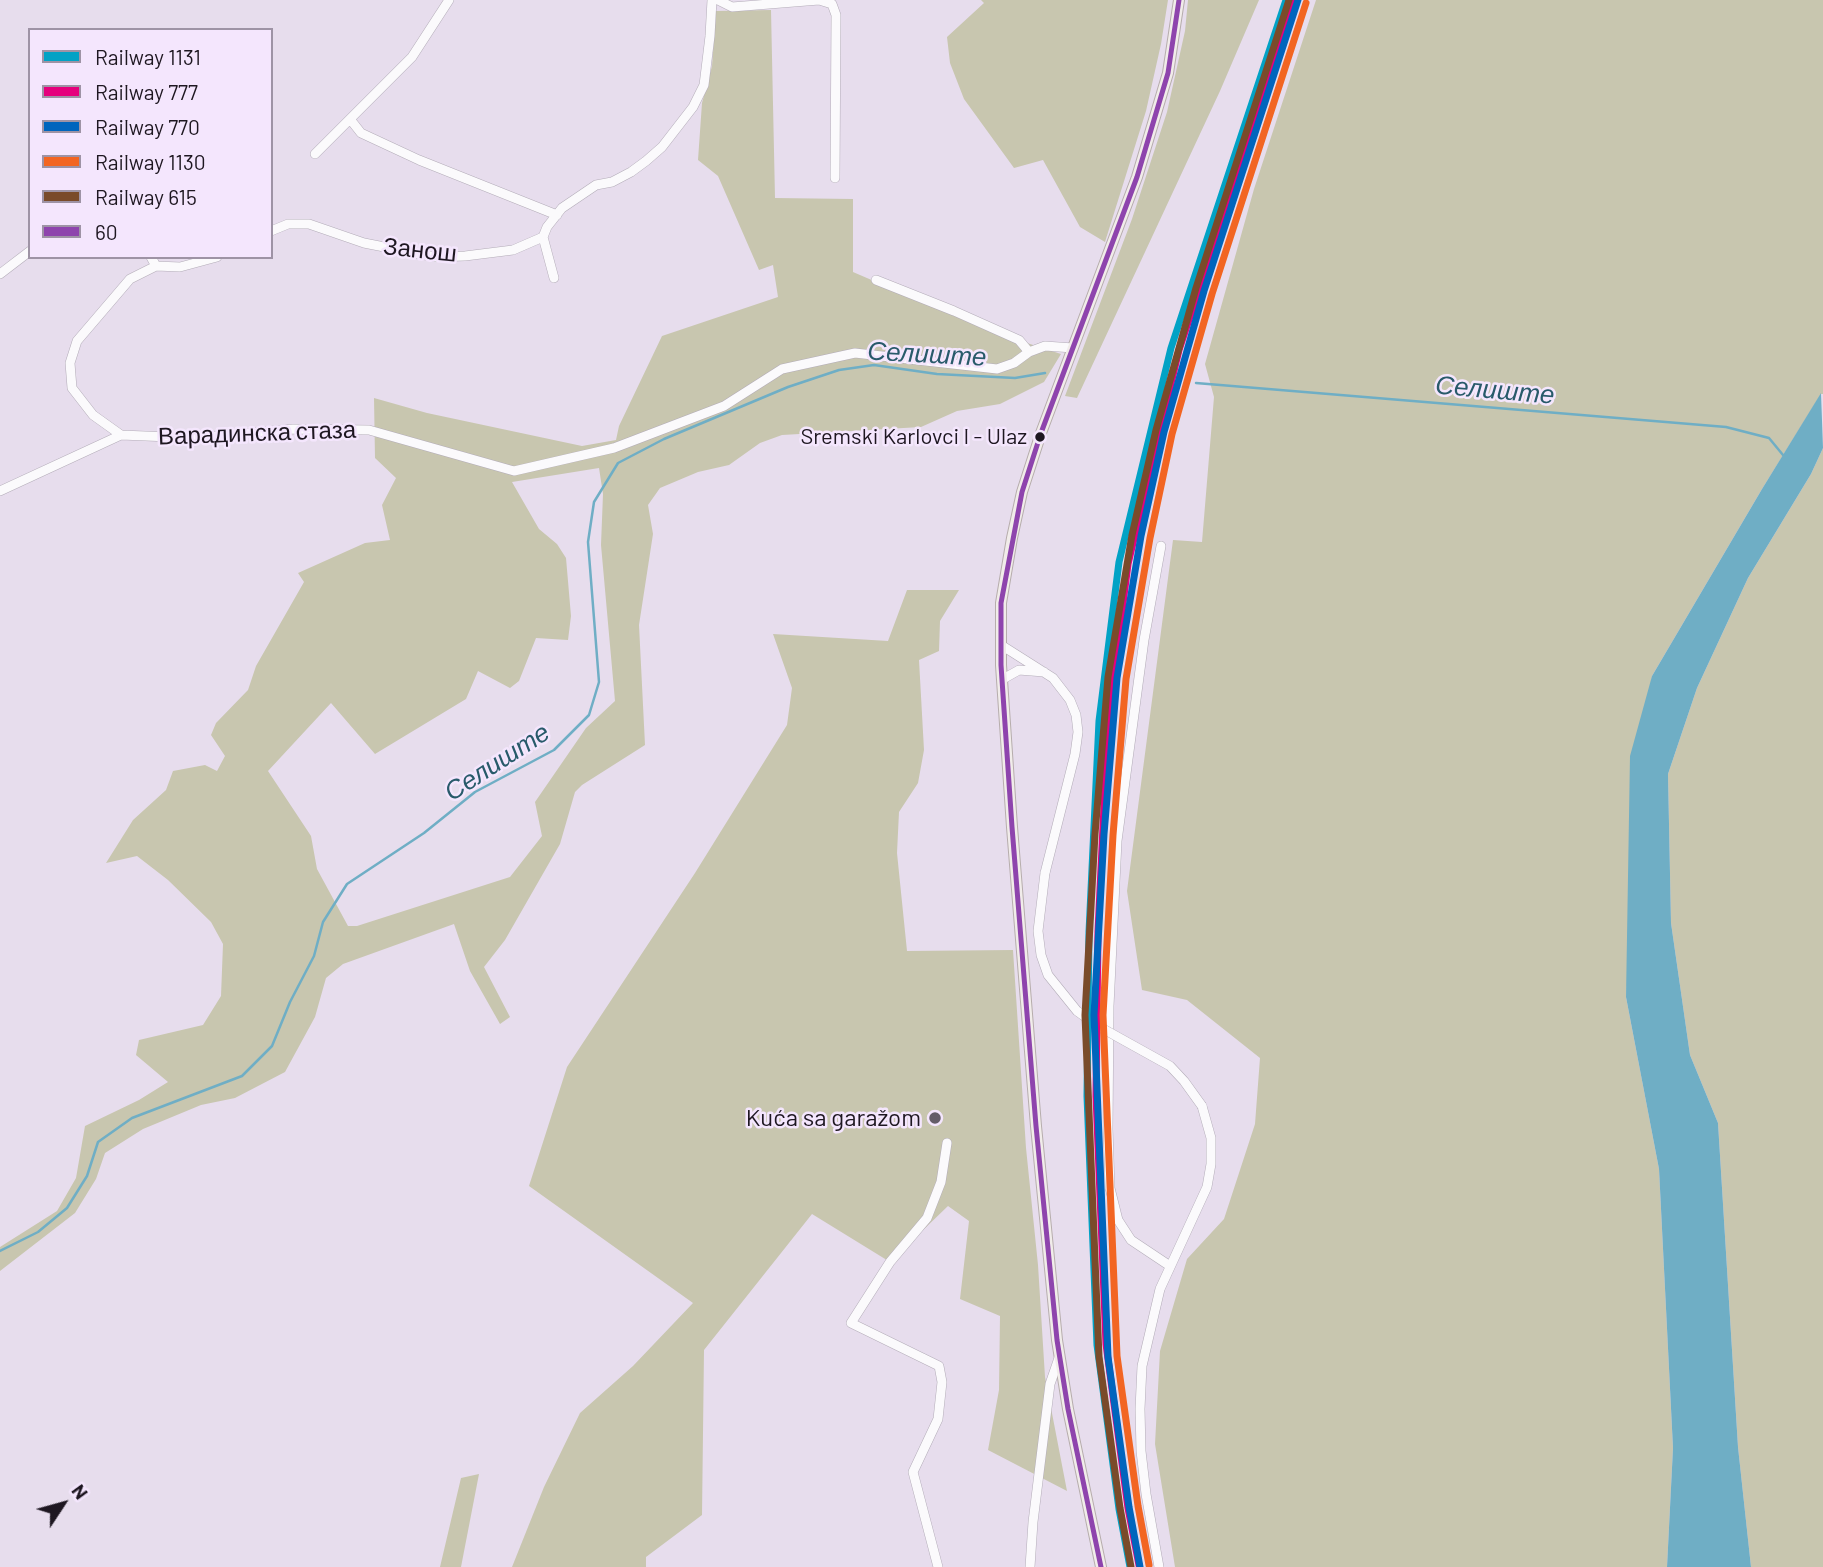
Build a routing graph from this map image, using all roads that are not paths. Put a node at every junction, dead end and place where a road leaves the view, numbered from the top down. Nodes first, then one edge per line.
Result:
1 (449, 0) edge
2 (712, 0) edge
3 (718, 0) edge
4 (1179, 0) edge
5 (833, 2) edge
6 (350, 119) junction
7 (315, 154) dead end
8 (835, 178) dead end
9 (557, 215) junction
10 (273, 230) edge
11 (543, 237) junction
12 (28, 253) edge
13 (152, 259) edge
14 (210, 259) edge
15 (156, 266) junction
16 (0, 274) edge
17 (554, 278) dead end
18 (876, 280) dead end
19 (1073, 348) junction
20 (1029, 352) junction
21 (121, 435) junction
22 (0, 491) edge
23 (1161, 546) dead end
24 (1001, 645) junction
25 (1045, 673) junction
26 (1003, 679) junction
27 (947, 1143) dead end
28 (1170, 1266) junction
29 (1059, 1357) junction
30 (938, 1567) edge
31 (1030, 1567) edge
32 (1101, 1567) edge
33 (1159, 1567) edge

1 - 6 street
2 - 9 street
3 - 5 street
4 - 19 main road
5 - 8 street
6 - 7 street
6 - 9 street
9 - 11 street
10 - 11 street, Занош
11 - 17 street
12 - 16 street
13 - 15 street
14 - 15 street
15 - 21 street
18 - 20 street
19 - 20 street
19 - 24 main road
20 - 21 street, Варадинска стаза
21 - 22 street
23 - 28 street
24 - 25 street
24 - 26 main road
25 - 26 street
25 - 28 street, bridge
26 - 29 main road
27 - 30 street
28 - 33 street
29 - 31 street
29 - 32 main road

